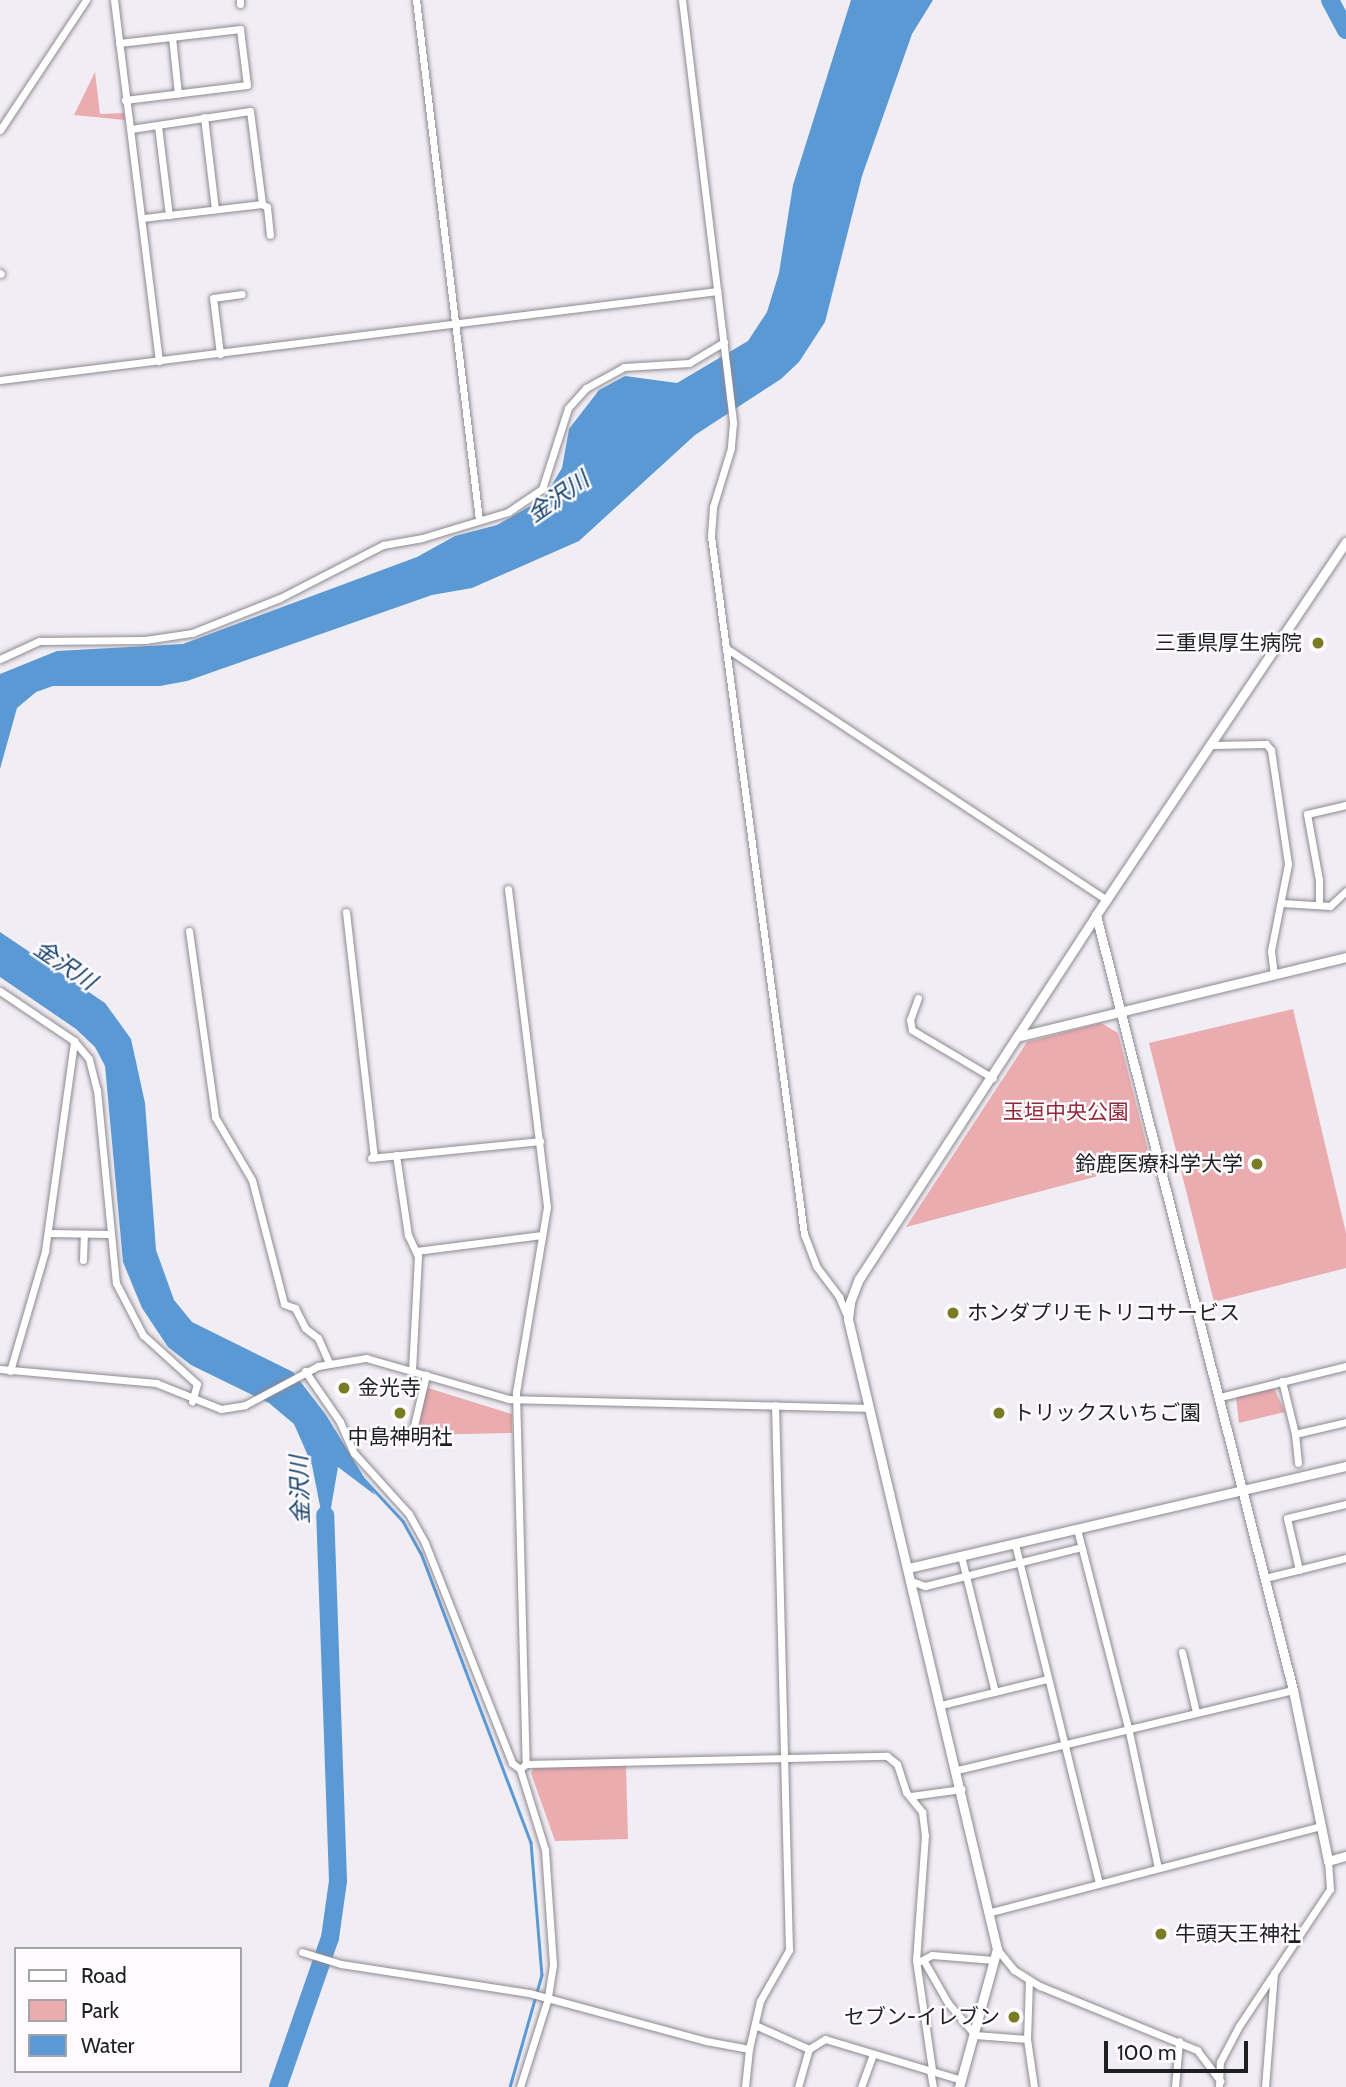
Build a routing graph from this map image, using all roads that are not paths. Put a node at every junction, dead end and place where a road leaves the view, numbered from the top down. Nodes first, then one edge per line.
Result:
1 (86, 0) edge
2 (114, 0) edge
3 (415, 0) edge
4 (682, 0) edge
5 (172, 37) junction
6 (119, 43) junction
7 (178, 93) junction
8 (125, 100) junction
9 (204, 117) junction
10 (158, 126) junction
11 (131, 129) junction
12 (0, 130) edge
13 (262, 204) junction
14 (215, 209) junction
15 (169, 215) junction
16 (142, 218) junction
17 (270, 235) dead end
18 (718, 291) junction
19 (242, 294) dead end
20 (456, 324) junction
21 (724, 345) junction
22 (220, 354) junction
23 (159, 361) junction
24 (0, 380) edge
25 (479, 520) junction
26 (1346, 542) edge
27 (726, 648) junction
28 (0, 659) edge
29 (1212, 745) junction
30 (1346, 805) edge
31 (508, 889) dead end
32 (1346, 891) edge
33 (1107, 900) junction
34 (1282, 903) junction
35 (1319, 905) junction
36 (346, 912) dead end
37 (1096, 915) junction
38 (189, 931) dead end
39 (1346, 957) edge
40 (1273, 974) junction
41 (0, 990) edge
42 (918, 998) dead end
43 (1120, 1012) junction
44 (1020, 1036) junction
45 (74, 1041) junction
46 (993, 1078) junction
47 (540, 1141) junction
48 (396, 1155) junction
49 (48, 1233) junction
50 (84, 1234) junction
51 (108, 1234) junction
52 (542, 1235) junction
53 (416, 1251) junction
54 (83, 1260) dead end
55 (848, 1319) junction
56 (329, 1363) junction
57 (1346, 1366) edge
58 (0, 1369) edge
59 (412, 1370) junction
60 (10, 1371) junction
61 (305, 1371) junction
62 (426, 1375) junction
63 (1282, 1381) junction
64 (1220, 1397) junction
65 (517, 1399) junction
66 (192, 1401) junction
67 (775, 1405) junction
68 (869, 1408) junction
69 (1346, 1422) edge
70 (1295, 1434) junction
71 (346, 1436) junction
72 (1298, 1463) dead end
73 (1346, 1466) edge
74 (1244, 1488) junction
75 (1346, 1504) edge
76 (1077, 1529) junction
77 (1015, 1544) junction
78 (1081, 1547) junction
79 (961, 1556) junction
80 (1346, 1558) edge
81 (1020, 1563) junction
82 (908, 1568) junction
83 (1299, 1570) junction
84 (966, 1575) junction
85 (1265, 1578) junction
86 (911, 1581) junction
87 (1182, 1652) dead end
88 (1048, 1679) junction
89 (1293, 1690) junction
90 (995, 1692) junction
91 (941, 1705) junction
92 (1196, 1712) junction
93 (1128, 1727) junction
94 (1065, 1743) junction
95 (785, 1758) junction
96 (523, 1766) junction
97 (957, 1770) junction
98 (962, 1789) junction
99 (911, 1796) junction
100 (1320, 1826) junction
101 (1346, 1856) edge
102 (1328, 1861) junction
103 (1157, 1868) junction
104 (1099, 1883) junction
105 (991, 1912) junction
106 (997, 1949) junction
107 (302, 1952) dead end
108 (994, 1960) junction
109 (920, 1961) junction
110 (1274, 1973) junction
111 (1029, 1980) junction
112 (548, 1998) junction
113 (755, 2025) junction
114 (975, 2035) junction
115 (1027, 2039) junction
116 (1179, 2041) junction
117 (749, 2049) junction
118 (809, 2049) junction
119 (873, 2056) junction
120 (931, 2070) junction
121 (960, 2083) edge
122 (1219, 2084) edge
123 (520, 2087) edge
124 (745, 2087) edge
125 (798, 2087) edge
126 (861, 2087) edge
127 (933, 2087) edge
128 (1034, 2087) edge
129 (1175, 2087) edge
130 (1265, 2087) edge

1 - 12 street
2 - 6 street
3 - 20 street
4 - 18 street
5 - 6 street
5 - 7 street
5 - 7 street
6 - 8 street
7 - 8 street
8 - 11 street
9 - 10 street
9 - 13 street
9 - 14 street
10 - 11 street
10 - 15 street
11 - 16 street
13 - 14 street
13 - 17 street
14 - 15 street
15 - 16 street
16 - 23 street
18 - 20 street
18 - 21 street
19 - 22 street
20 - 22 street
20 - 25 street
21 - 25 street
21 - 27 street
22 - 23 street
23 - 24 street
25 - 28 street
26 - 29 street
27 - 33 street
27 - 55 street
29 - 33 street
29 - 34 street
30 - 35 street
31 - 47 street
32 - 35 street
33 - 37 street
34 - 35 street
34 - 40 street
36 - 48 street
37 - 43 street
37 - 44 street
38 - 56 street
39 - 40 street
40 - 43 street
41 - 45 street
42 - 46 street
43 - 44 street
43 - 64 street
44 - 46 street
45 - 49 street
45 - 51 street
46 - 55 street
47 - 48 street
47 - 52 street
48 - 53 street
49 - 50 street
49 - 60 street
50 - 51 street
50 - 54 street
51 - 66 street
52 - 53 street
52 - 65 street
53 - 59 street
55 - 68 street
56 - 59 street
56 - 61 street
57 - 63 street
58 - 60 street
59 - 62 street
60 - 66 street
61 - 66 street
61 - 71 street
62 - 65 street
62 - 71 street
63 - 64 street
63 - 70 street
64 - 74 street
65 - 67 street
65 - 96 street
67 - 68 street
67 - 95 street
68 - 82 street
69 - 70 street
70 - 72 street
71 - 96 street
73 - 74 street
74 - 76 street
74 - 85 street
75 - 83 street
76 - 77 street
76 - 78 street
77 - 79 street
77 - 81 street
78 - 81 street
78 - 93 street
79 - 82 street
79 - 84 street
80 - 83 street
81 - 84 street
81 - 88 street
82 - 86 street
83 - 85 street
84 - 86 street
84 - 90 street
85 - 89 street
86 - 91 street
87 - 92 street
88 - 90 street
88 - 94 street
89 - 92 street
89 - 100 street
90 - 91 street
91 - 97 street
92 - 93 street
93 - 94 street
93 - 103 street
94 - 97 street
94 - 104 street
95 - 96 street
95 - 99 street
95 - 113 street
96 - 112 street
97 - 98 street
98 - 99 street
98 - 105 street
99 - 109 street
100 - 102 street
100 - 103 street
101 - 102 street
102 - 110 street
103 - 104 street
104 - 105 street
105 - 106 street
106 - 108 street
106 - 111 street
107 - 112 street
108 - 109 street
108 - 114 street
109 - 114 street
109 - 120 street
110 - 122 street
110 - 130 street
111 - 115 street
111 - 116 street
112 - 117 street
112 - 123 street
113 - 117 street
113 - 118 street
114 - 115 street
114 - 121 street
115 - 128 street
116 - 122 street
116 - 129 street
117 - 124 street
118 - 119 street
118 - 125 street
119 - 120 street
119 - 126 street
120 - 121 street
120 - 127 street

